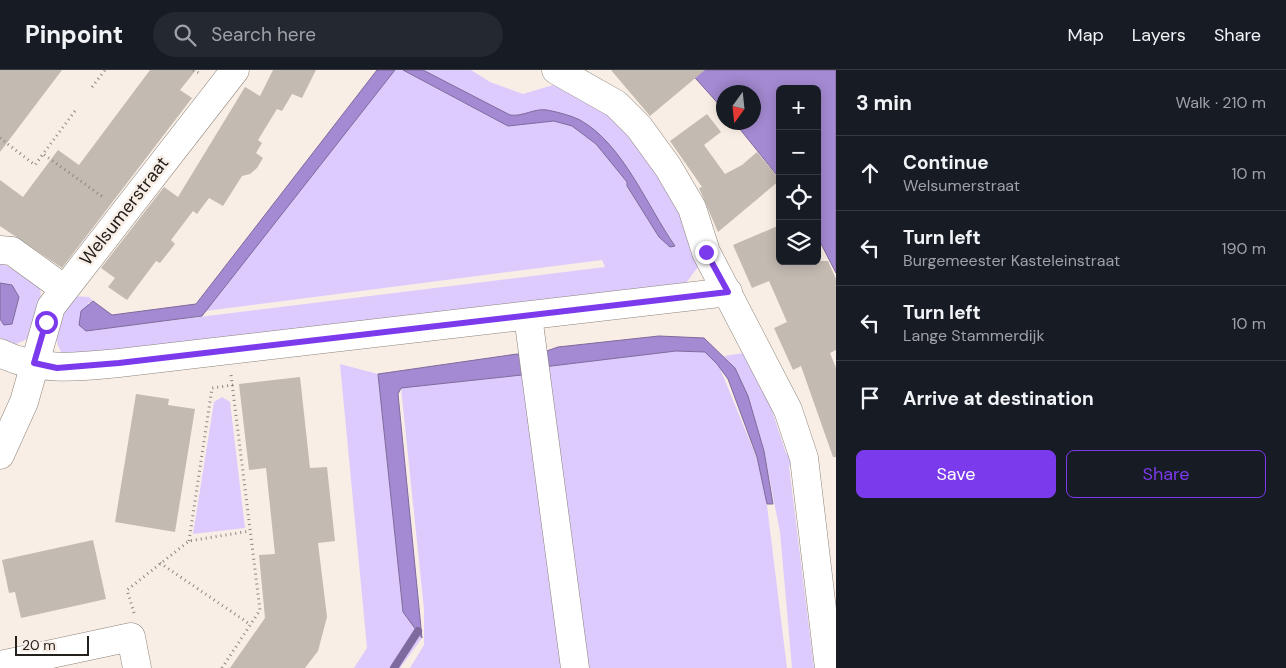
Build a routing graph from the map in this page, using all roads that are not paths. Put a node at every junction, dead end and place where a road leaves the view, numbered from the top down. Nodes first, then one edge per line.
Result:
1 (235, 70) edge
2 (556, 70) edge
3 (0, 250) edge
4 (63, 288) junction
5 (728, 292) junction
6 (528, 316) junction
7 (0, 353) edge
8 (34, 363) junction
9 (0, 455) edge
10 (0, 665) edge
11 (137, 668) edge
12 (575, 668) edge
13 (829, 668) edge

1 - 4 street, Welsumerstraat
2 - 5 street
3 - 4 street
4 - 8 street, Welsumerstraat
5 - 6 street
5 - 13 street
6 - 8 street
6 - 12 street
7 - 8 street
8 - 9 street, Welsumerstraat
10 - 11 street

